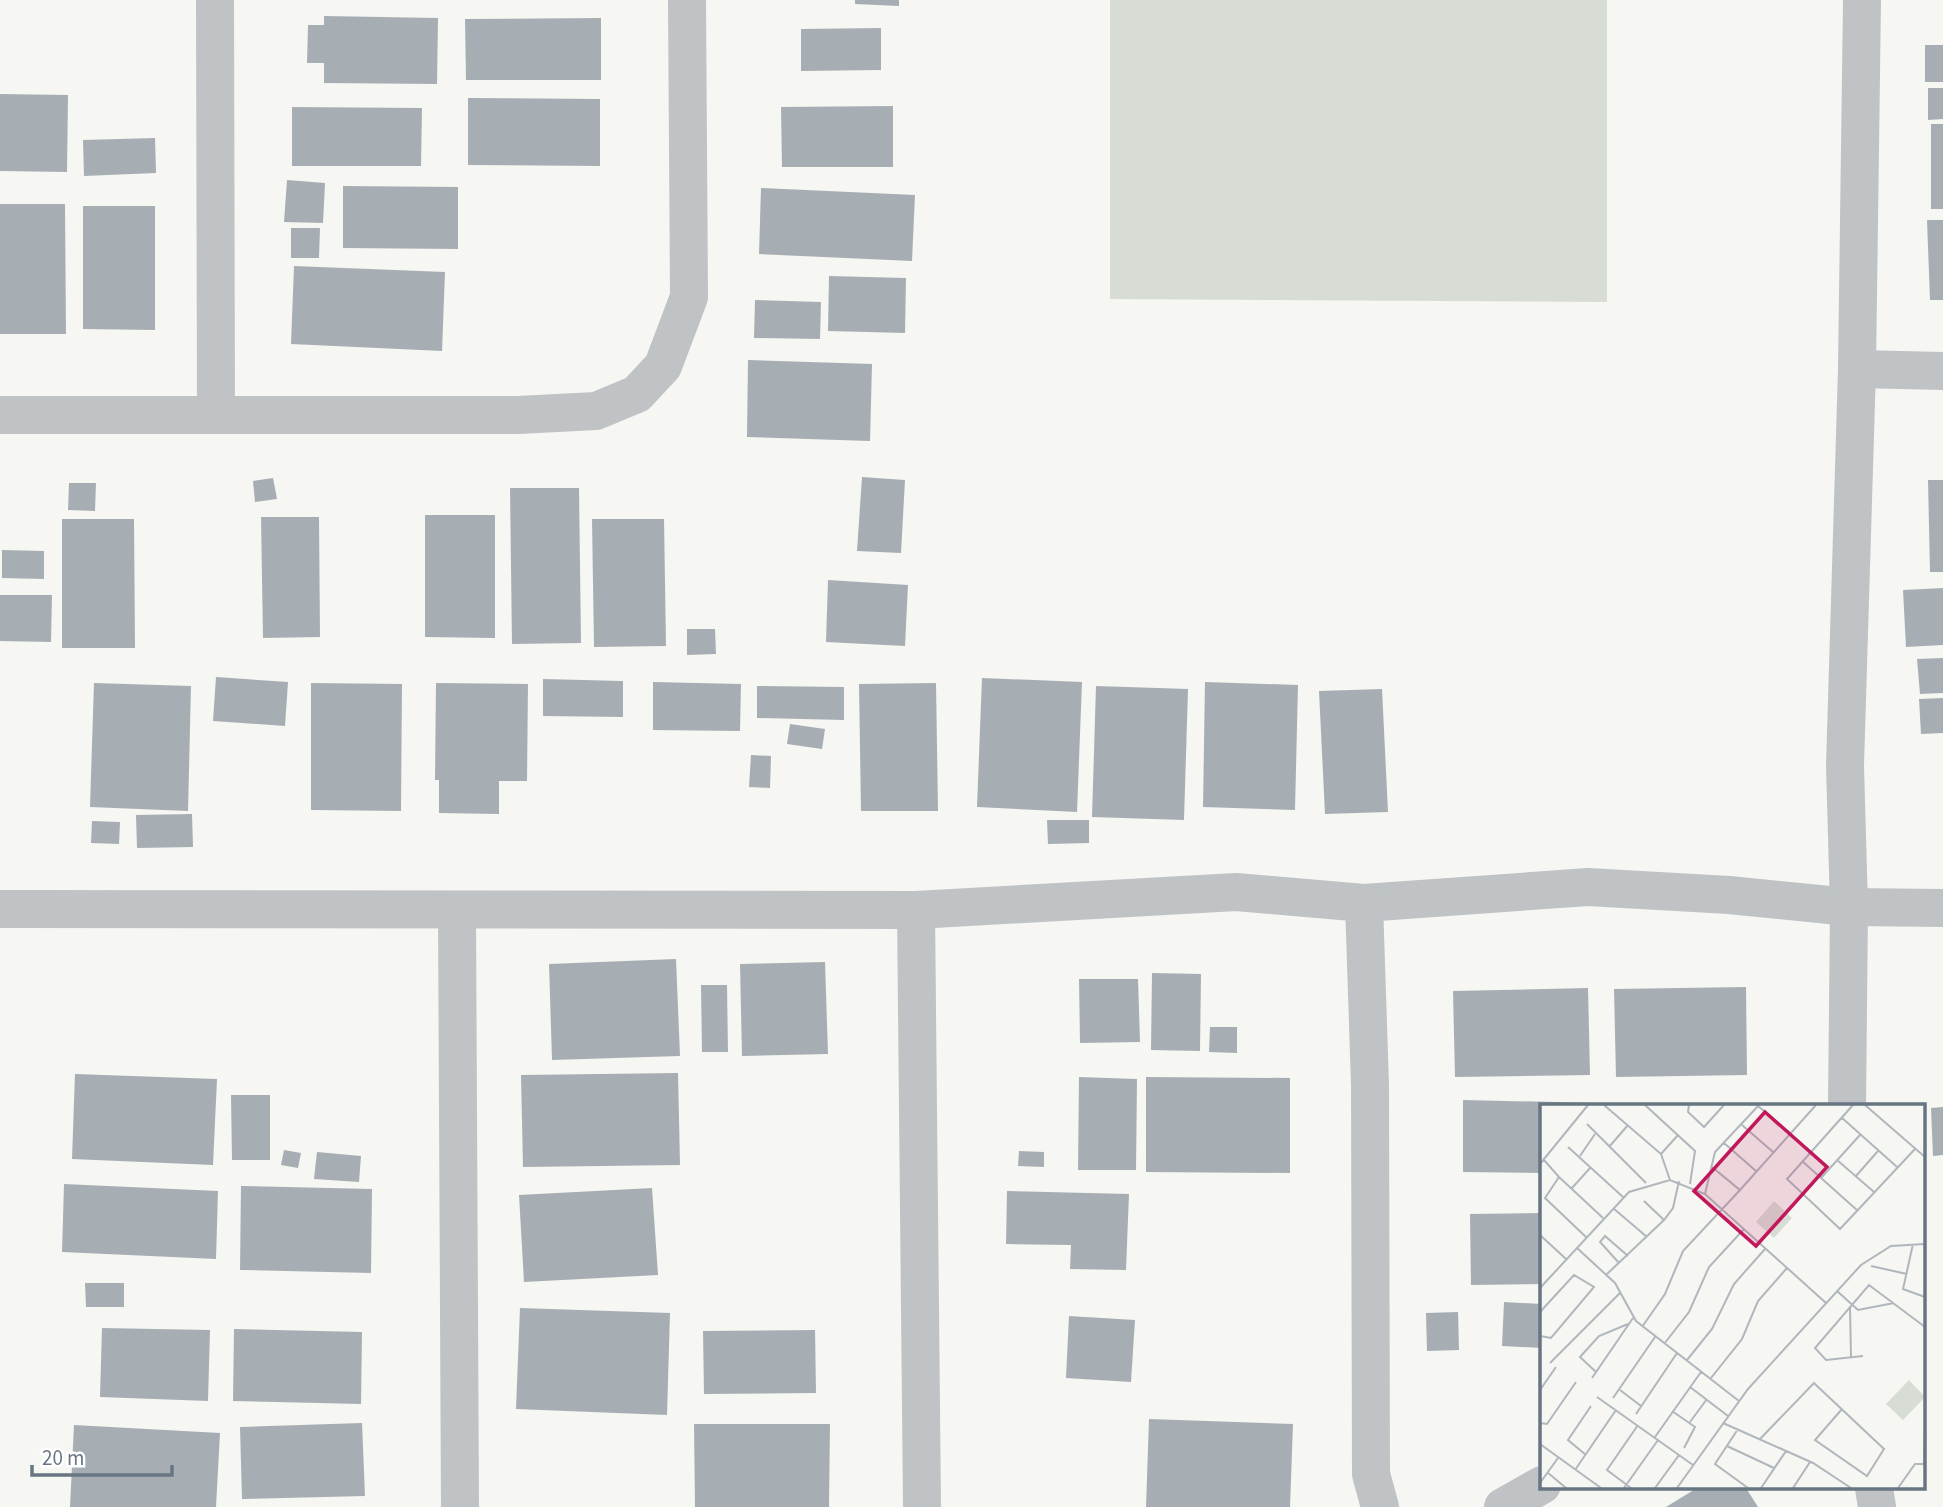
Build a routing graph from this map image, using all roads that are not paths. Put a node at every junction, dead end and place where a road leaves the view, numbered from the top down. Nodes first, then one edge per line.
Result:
1 (215, 0) edge
2 (687, 0) edge
3 (1862, 0) edge
4 (1857, 369) junction
5 (1943, 371) edge
6 (216, 413) junction
7 (0, 415) edge
8 (1364, 903) junction
9 (1849, 907) junction
10 (1943, 908) edge
11 (0, 909) edge
12 (916, 910) junction
13 (457, 911) junction
14 (1847, 1104) edge
15 (1540, 1486) edge
16 (460, 1507) edge
17 (922, 1507) edge
18 (1380, 1507) edge
19 (1503, 1507) edge

1 - 6 street
2 - 6 street
3 - 4 street
4 - 5 street
4 - 9 street
6 - 7 street
8 - 9 street
8 - 12 street
8 - 18 street
9 - 10 street
9 - 14 street
11 - 13 street
12 - 13 street
12 - 17 street
13 - 16 street
15 - 19 street

